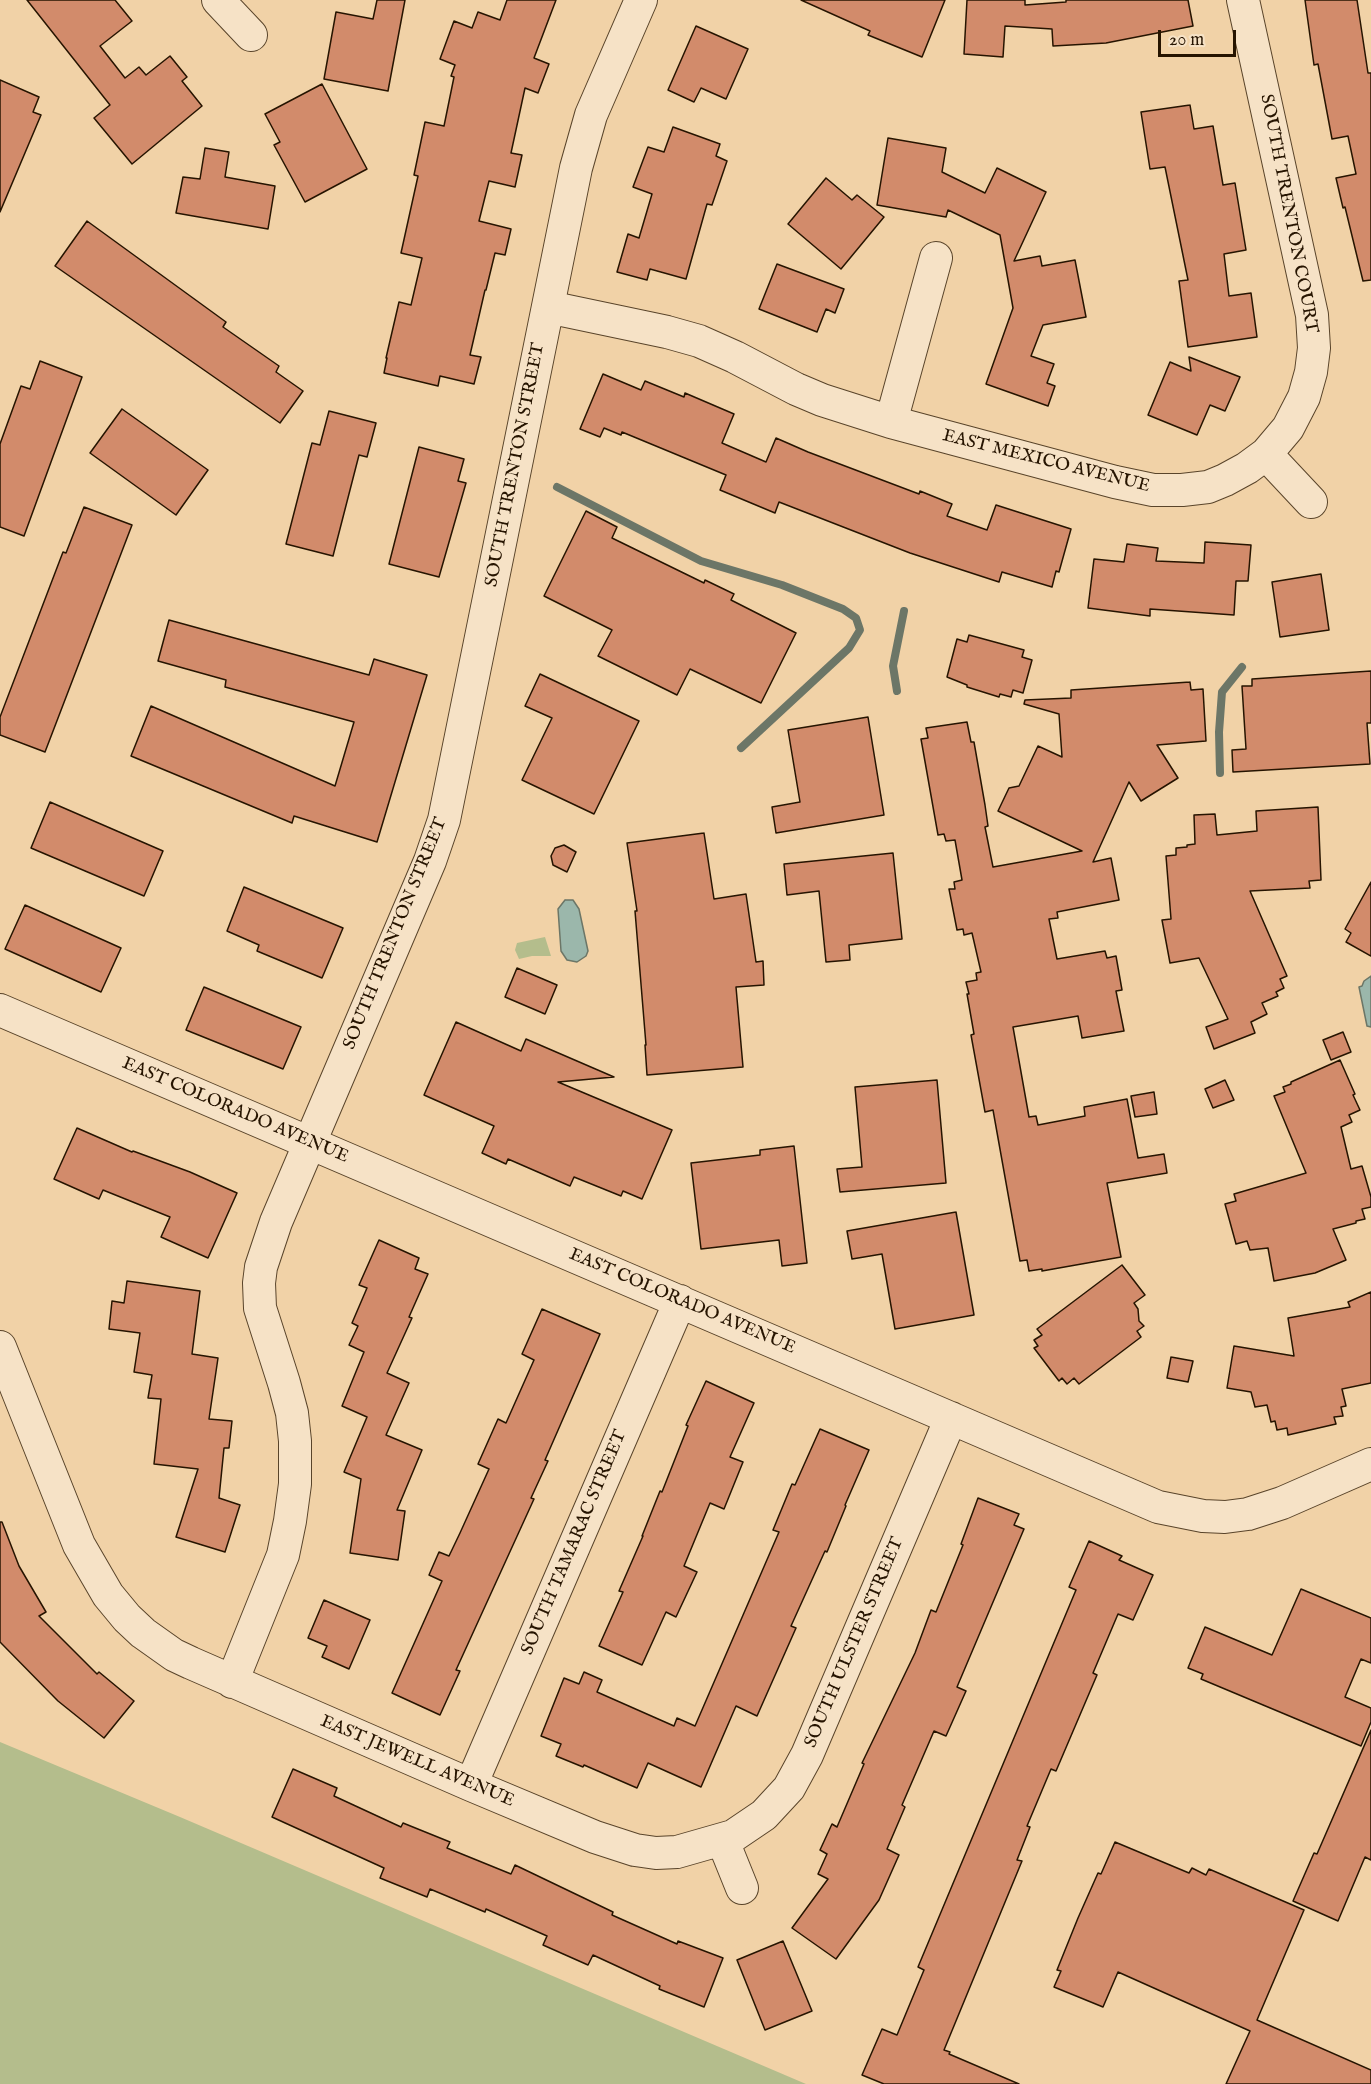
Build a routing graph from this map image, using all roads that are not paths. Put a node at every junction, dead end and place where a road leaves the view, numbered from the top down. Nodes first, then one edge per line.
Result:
1 (218, 0) edge
2 (641, 0) edge
3 (1243, 0) edge
4 (251, 35) dead end
5 (936, 258) dead end
6 (548, 307) junction
7 (891, 422) junction
8 (1266, 454) junction
9 (1311, 502) dead end
10 (0, 1010) edge
11 (310, 1143) junction
12 (680, 1301) junction
13 (0, 1347) edge
14 (951, 1418) junction
15 (1371, 1464) edge
16 (232, 1682) junction
17 (471, 1785) junction
18 (723, 1841) junction
19 (742, 1888) dead end

1 - 4 street
2 - 6 street, SOUTH TRENTON STREET
3 - 8 street, SOUTH TRENTON COURT
5 - 7 street
6 - 7 street, EAST MEXICO AVENUE
6 - 11 street, SOUTH TRENTON STREET
7 - 8 street, EAST MEXICO AVENUE
8 - 9 street
10 - 11 street, EAST COLORADO AVENUE
11 - 12 street, EAST COLORADO AVENUE
11 - 16 street, SOUTH TRENTON STREET
12 - 14 street, EAST COLORADO AVENUE
12 - 17 street, SOUTH TAMARAC STREET
13 - 16 street, EAST JEWELL AVENUE
14 - 15 street, EAST COLORADO AVENUE
14 - 18 street, SOUTH ULSTER STREET
16 - 17 street, EAST JEWELL AVENUE
17 - 18 street, EAST JEWELL AVENUE
18 - 19 street

